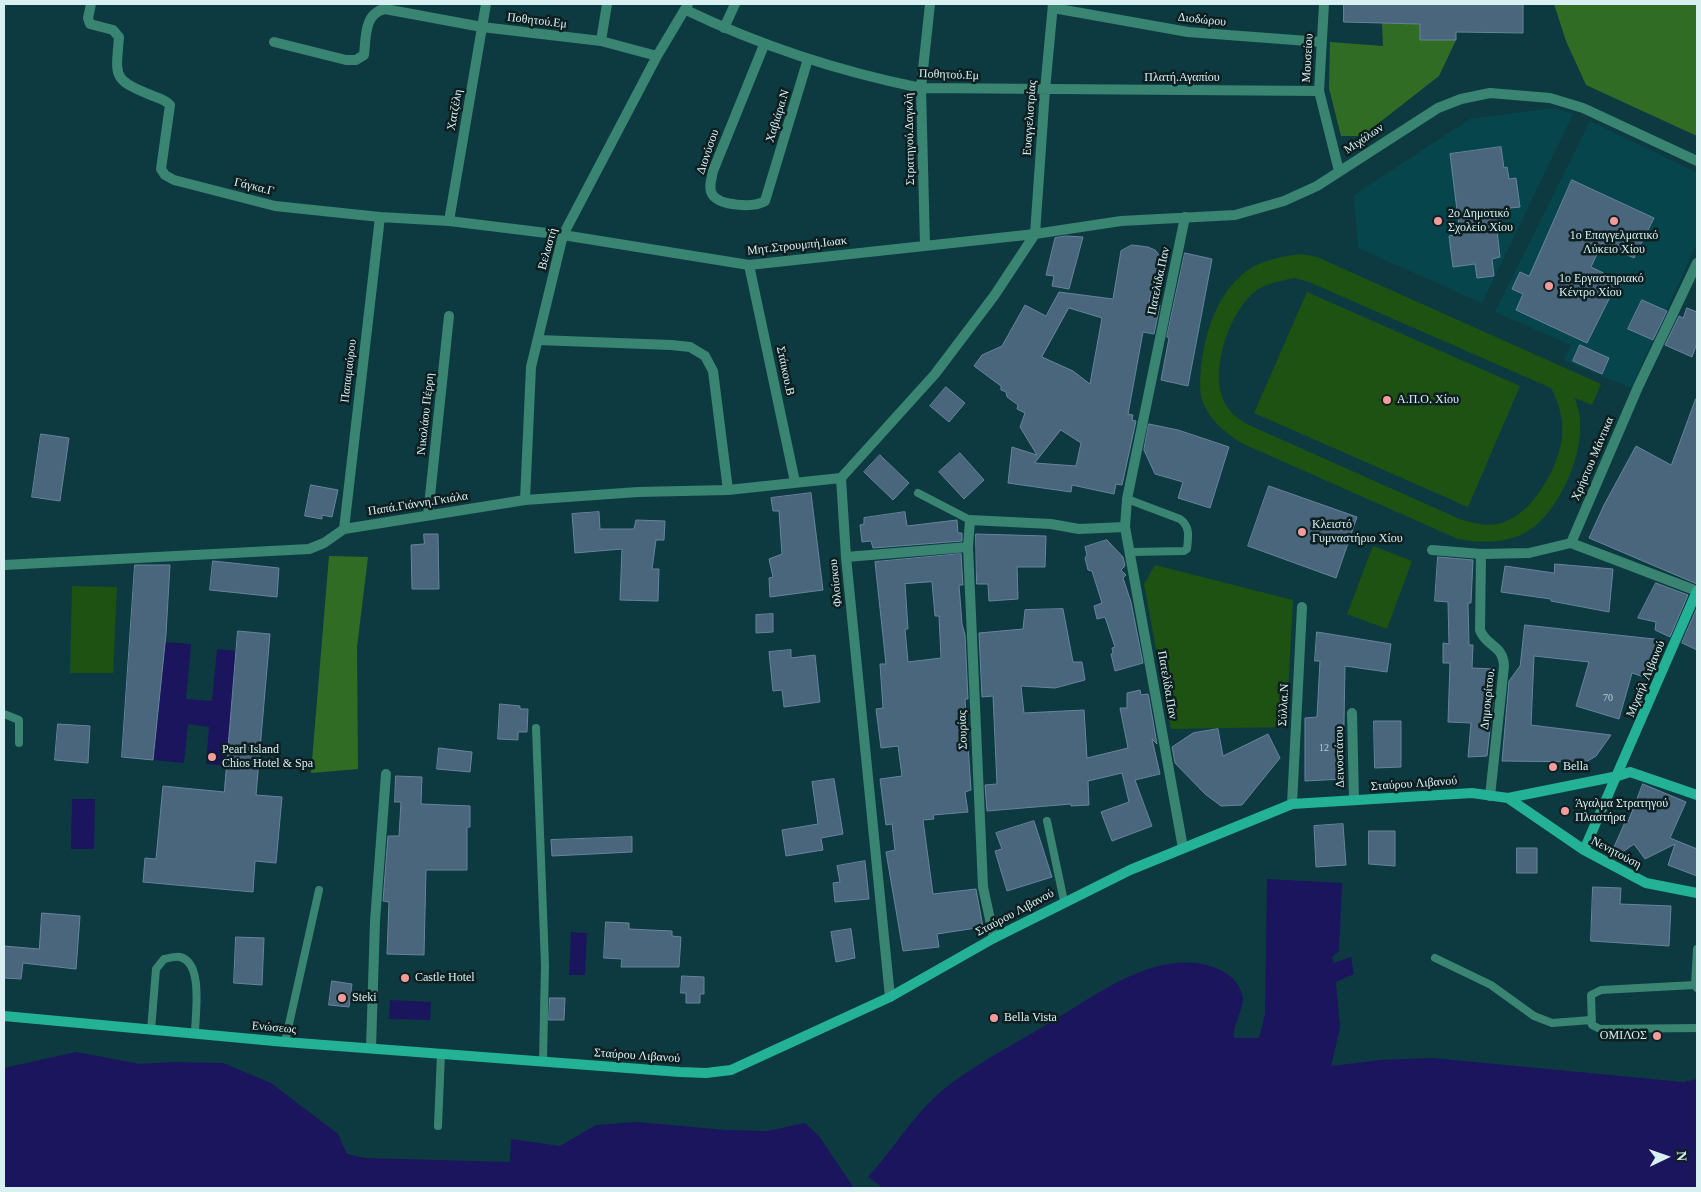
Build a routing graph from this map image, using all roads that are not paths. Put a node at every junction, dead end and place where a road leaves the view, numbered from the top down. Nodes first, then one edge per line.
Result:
1 (91, 4) edge
2 (486, 4) edge
3 (607, 4) edge
4 (735, 4) edge
5 (930, 4) edge
6 (1324, 4) edge
7 (1053, 6) edge
8 (687, 7) edge
9 (482, 27) junction
10 (724, 28) junction
11 (601, 41) junction
12 (274, 42) dead end
13 (1321, 42) junction
14 (764, 45) junction
15 (657, 56) junction
16 (808, 59) junction
17 (921, 88) junction
18 (1045, 90) junction
19 (1319, 91) junction
20 (1697, 161) edge
21 (1339, 171) junction
22 (771, 180) joint
23 (380, 217) junction
24 (1185, 217) junction
25 (449, 221) junction
26 (1035, 234) junction
27 (563, 235) junction
28 (925, 244) junction
29 (1697, 263) edge
30 (749, 265) junction
31 (449, 316) dead end
32 (538, 340) junction
33 (840, 478) junction
34 (795, 482) junction
35 (728, 490) junction
36 (918, 494) dead end
37 (1127, 499) junction
38 (524, 500) junction
39 (428, 515) junction
40 (970, 520) junction
41 (1125, 527) junction
42 (344, 529) junction
43 (1571, 543) junction
44 (968, 547) junction
45 (1432, 550) dead end
46 (1131, 552) junction
47 (1481, 554) junction
48 (846, 557) junction
49 (4, 565) edge
50 (1697, 591) edge
51 (1302, 607) dead end
52 (1352, 713) dead end
53 (4, 714) edge
54 (536, 728) dead end
55 (19, 743) dead end
56 (386, 774) dead end
57 (1618, 776) junction
58 (1697, 795) edge
59 (1490, 796) junction
60 (1508, 798) junction
61 (1354, 800) junction
62 (1292, 804) junction
63 (1047, 821) dead end
64 (1183, 848) junction
65 (1584, 850) junction
66 (319, 890) dead end
67 (1697, 894) edge
68 (1064, 902) junction
69 (994, 938) junction
70 (1697, 949) edge
71 (1435, 958) dead end
72 (1696, 986) edge
73 (890, 997) junction
74 (4, 1016) edge
75 (1591, 1020) junction
76 (1697, 1028) edge
77 (151, 1030) junction
78 (195, 1034) junction
79 (285, 1042) junction
80 (371, 1048) junction
81 (442, 1054) junction
82 (543, 1062) junction
83 (438, 1126) dead end

1 - 23 street, Γάγκα.Γ
2 - 9 street, Χατζέλη
3 - 11 street
4 - 10 street
5 - 17 street, Στρατηγού.Δαγκλή
6 - 13 street, Μουσείου
7 - 13 street, Διοδώρου
7 - 18 street, Ευαγγελιστρίας
8 - 10 street, Ποθητού.Εμ
8 - 15 street, Βελαστή
9 - 11 street, Ποθητού.Εμ
9 - 12 street, Ποθητού.Εμ
9 - 25 street, Χατζέλη
10 - 14 street, Ποθητού.Εμ
11 - 15 street, Ποθητού.Εμ
13 - 19 street, Μουσείου
14 - 16 street, Ποθητού.Εμ
14 - 22 street, Διονύσου
15 - 27 street, Βελαστή
16 - 17 street, Ποθητού.Εμ
16 - 22 street, Χαβιάρα.Ν
17 - 18 street, Ποθητού.Εμ
17 - 28 street, Στρατηγού.Δαγκλή
18 - 19 street, Πλατή.Αγαπίου
18 - 26 street, Ευαγγελιστρίας
19 - 21 street, Μουσείου
20 - 21 street, Μιχάλων
21 - 24 street, Μιχάλων
23 - 25 street, Γάγκα.Γ
23 - 42 street, Παπαμαύρου
24 - 26 street, Μιχάλων
24 - 37 street, Πατελίδα.Παν
25 - 27 street, Γάγκα.Γ
26 - 28 street, Μητ.Στρουμπή.Ιωακ
26 - 33 street
27 - 30 street, Μητ.Στρουμπή.Ιωακ
27 - 32 street, Βελαστή
28 - 30 street, Μητ.Στρουμπή.Ιωακ
29 - 43 street, Χρήστου Μάντικα
30 - 34 street, Στάικου.Β
31 - 39 street, Νικολάου Πέρρη
32 - 35 street
32 - 38 street, Βελαστή
33 - 34 street, Παπά.Γιάννη.Γκιάλα
33 - 48 street, Φλοίσκου
34 - 35 street, Παπά.Γιάννη.Γκιάλα
35 - 38 street, Παπά.Γιάννη.Γκιάλα
36 - 40 lane
37 - 41 street, Πατελίδα.Παν
37 - 46 lane
38 - 39 street, Παπά.Γιάννη.Γκιάλα
39 - 42 street, Παπά.Γιάννη.Γκιάλα
40 - 41 street
40 - 44 street, Σουρίας
41 - 46 street, Πατελίδα.Παν
42 - 49 street, Παπά.Γιάννη.Γκιάλα
43 - 47 street
43 - 50 street
44 - 48 street
44 - 69 street, Σουρίας
45 - 47 street
46 - 64 street, Πατελίδα.Παν
47 - 59 street, Δημοκρίτου.
48 - 73 street, Φλοίσκου
50 - 57 main road, Μιχαήλ Λιβανού
51 - 62 street, Σύλλα.Ν
52 - 61 street, Δεινοστάτου
53 - 55 lane
54 - 82 lane
56 - 80 street
57 - 58 main road
57 - 60 main road
57 - 65 main road, Μιχαήλ Λιβανού
59 - 60 main road, Σταύρου Λιβανού
59 - 61 main road, Σταύρου Λιβανού
60 - 65 main road, Νενητούση
61 - 62 main road, Σταύρου Λιβανού
62 - 64 main road, Σταύρου Λιβανού
63 - 68 lane
64 - 68 main road, Σταύρου Λιβανού
65 - 67 main road, Νενητούση
66 - 79 lane
68 - 69 main road, Σταύρου Λιβανού
69 - 73 main road, Σταύρου Λιβανού
70 - 72 lane
71 - 75 lane
72 - 75 lane
73 - 82 main road, Σταύρου Λιβανού
74 - 77 main road, Ενώσεως
75 - 76 lane
77 - 78 main road, Ενώσεως
77 - 78 lane
78 - 79 main road, Ενώσεως
79 - 80 main road, Ενώσεως
80 - 81 main road, Ενώσεως
81 - 82 main road, Ενώσεως
81 - 83 lane

